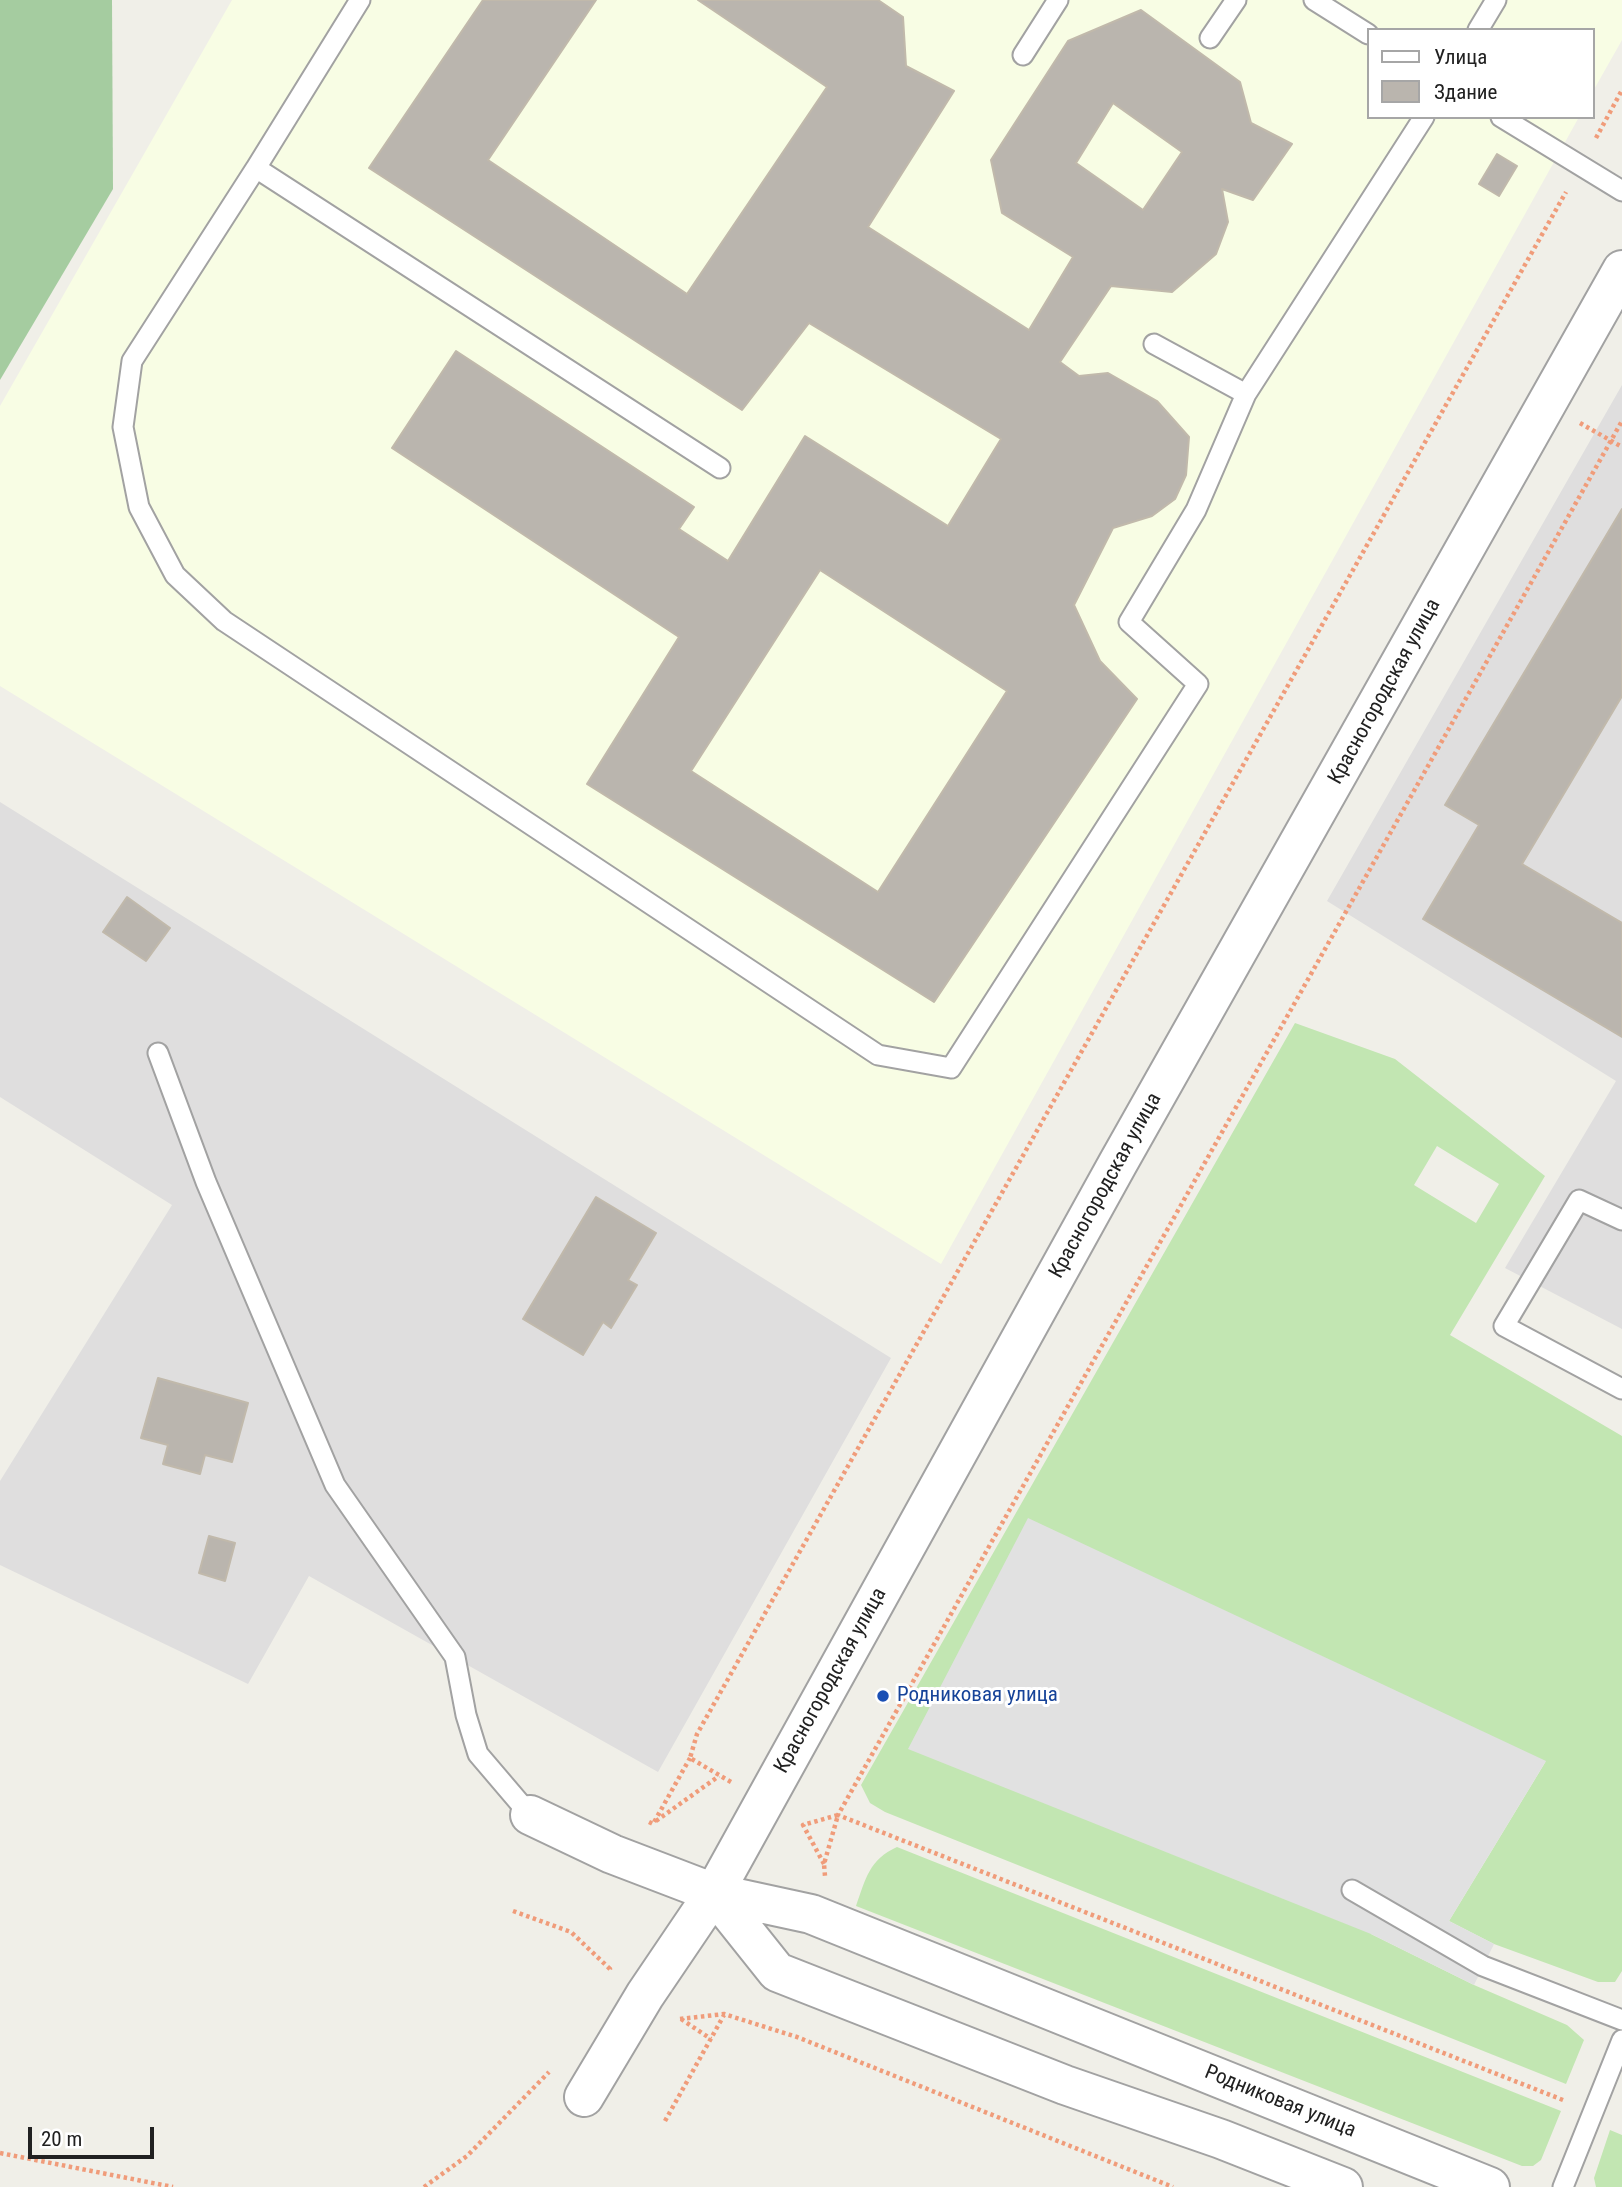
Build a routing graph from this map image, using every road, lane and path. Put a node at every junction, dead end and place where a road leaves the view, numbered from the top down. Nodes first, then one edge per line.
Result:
1 (360, 0) edge
2 (1058, 0) edge
3 (1236, 0) edge
4 (1314, 0) edge
5 (1496, 0) edge
6 (1479, 28) edge
7 (1366, 33) edge
8 (1210, 38) dead end
9 (1023, 55) dead end
10 (1622, 90) edge
11 (1423, 119) edge
12 (1504, 119) edge
13 (1581, 166) junction
14 (256, 168) junction
15 (1622, 191) edge
16 (1622, 270) edge
17 (1154, 344) dead end
18 (1246, 394) junction
19 (1570, 417) dead end
20 (1622, 421) edge
21 (1611, 441) junction
22 (1622, 447) edge
23 (720, 468) dead end
24 (158, 1053) dead end
25 (1622, 1220) edge
26 (1622, 1389) edge
27 (690, 1758) junction
28 (719, 1776) junction
29 (734, 1784) dead end
30 (530, 1815) joint
31 (838, 1815) junction
32 (642, 1820) dead end
33 (653, 1824) junction
34 (824, 1864) junction
35 (825, 1878) dead end
36 (1352, 1890) dead end
37 (714, 1893) junction
38 (513, 1911) dead end
39 (604, 1980) dead end
40 (724, 2014) junction
41 (1622, 2020) edge
42 (711, 2039) junction
43 (1622, 2040) edge
44 (552, 2069) dead end
45 (584, 2097) dead end
46 (1593, 2112) junction
47 (665, 2121) dead end
48 (0, 2153) edge
49 (173, 2187) edge
50 (424, 2187) edge
51 (1172, 2187) edge
52 (1343, 2187) edge
53 (1490, 2187) edge
54 (1563, 2187) edge

1 - 14 lane
2 - 9 lane
3 - 8 lane
4 - 7 lane
5 - 6 lane
10 - 13 path
11 - 18 lane
12 - 13 lane
13 - 15 lane
13 - 27 path
14 - 18 lane
14 - 23 lane
16 - 37 street, Красногородская улица
17 - 18 lane
19 - 21 path
20 - 21 path
21 - 22 path
21 - 31 path
24 - 30 lane
25 - 26 lane
27 - 28 path
27 - 33 path
28 - 29 path
28 - 33 path
30 - 37 street, Родниковая улица
31 - 34 path
31 - 34 path
31 - 46 path
32 - 33 path
34 - 35 path
36 - 41 lane
37 - 45 street, Красногородская улица
37 - 52 street
37 - 53 street, Родниковая улица
38 - 39 path
40 - 42 path
40 - 42 path
40 - 51 path
42 - 47 path
43 - 46 lane
44 - 50 path
46 - 54 lane
48 - 49 path

